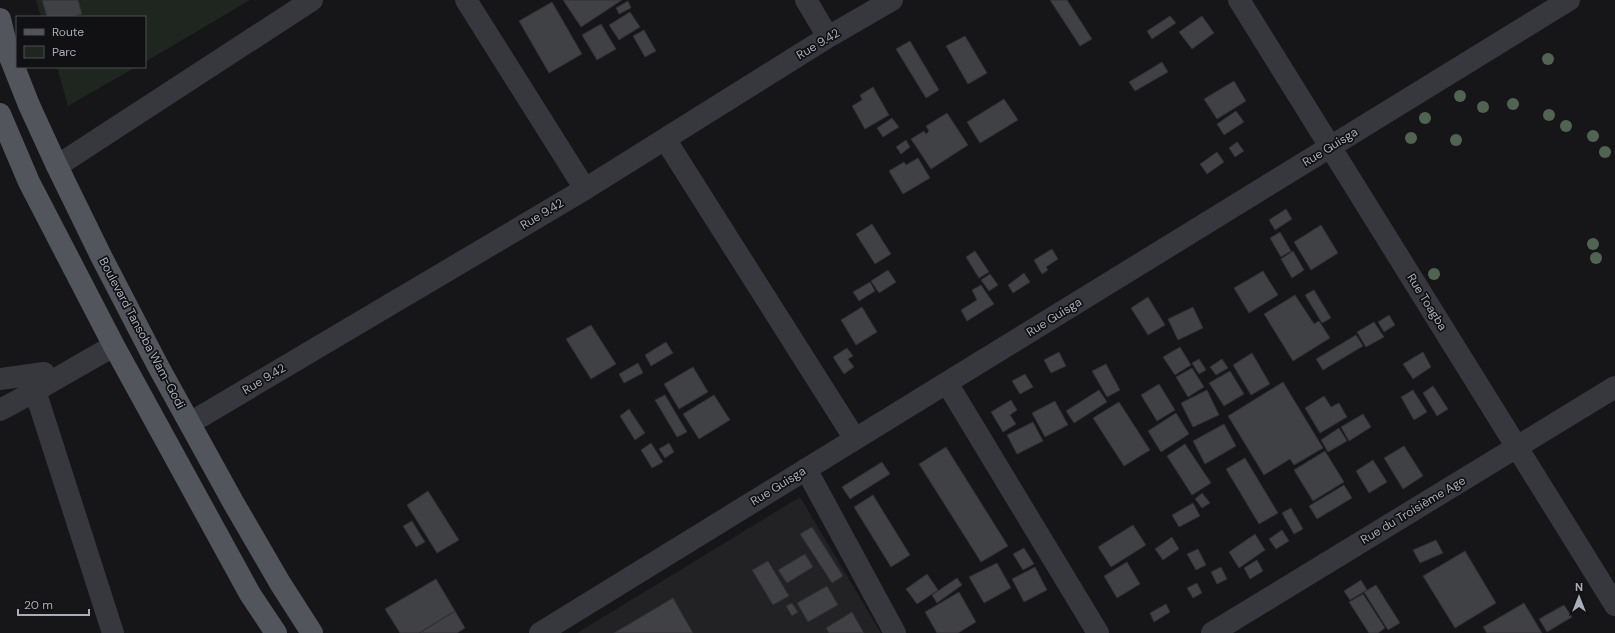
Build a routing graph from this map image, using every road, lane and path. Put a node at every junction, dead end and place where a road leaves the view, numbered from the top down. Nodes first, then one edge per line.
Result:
1 (312, 0) edge
2 (466, 0) edge
3 (806, 0) edge
4 (892, 0) edge
5 (1239, 0) edge
6 (1569, 0) edge
7 (0, 19) edge
8 (828, 37) junction
9 (0, 114) edge
10 (665, 139) junction
11 (1330, 147) junction
12 (56, 166) junction
13 (585, 189) junction
14 (114, 346) junction
15 (0, 379) edge
16 (947, 383) junction
17 (32, 384) junction
18 (1615, 387) edge
19 (0, 410) edge
20 (190, 423) junction
21 (855, 439) junction
22 (1517, 447) junction
23 (806, 469) junction
24 (1615, 604) edge
25 (113, 633) edge
26 (276, 633) edge
27 (312, 633) edge
28 (540, 633) edge
29 (895, 633) edge
30 (1098, 633) edge
31 (1212, 633) edge

1 - 12 street
2 - 13 street
3 - 8 street
4 - 8 street, Rue 9.42
5 - 11 street, Rue Toagba
6 - 11 street, Rue Guisga
7 - 12 main road, Boulevard Tansoba Wam-Godi
8 - 10 street, Rue 9.42
9 - 14 main road
10 - 13 street, Rue 9.42
10 - 21 street
11 - 16 street, Rue Guisga
11 - 22 street, Rue Toagba
12 - 20 main road, Boulevard Tansoba Wam-Godi
13 - 20 street, Rue 9.42
14 - 17 street
14 - 26 main road
15 - 17 street
16 - 21 street, Rue Guisga
16 - 30 street
17 - 19 street
17 - 25 street
18 - 22 street, Rue du Troisième Age
20 - 27 main road, Boulevard Tansoba Wam-Godi
21 - 23 street, Rue Guisga
22 - 24 street, Rue Toagba
22 - 31 street, Rue du Troisième Age
23 - 28 street, Rue Guisga
23 - 29 street

